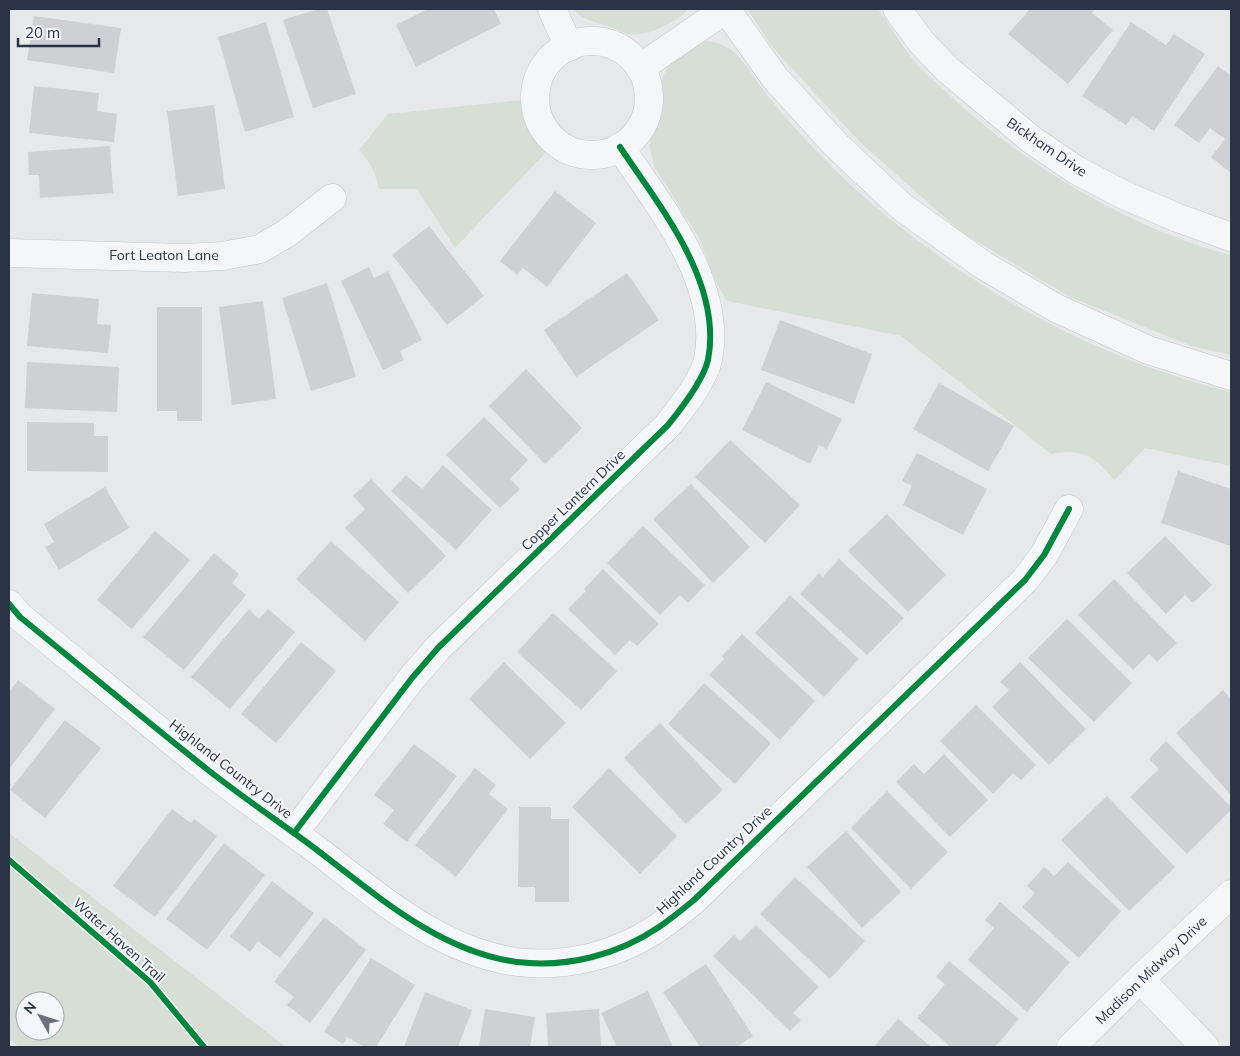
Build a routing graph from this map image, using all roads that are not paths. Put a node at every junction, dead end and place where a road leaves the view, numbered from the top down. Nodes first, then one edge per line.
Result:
1 (552, 9) edge
2 (726, 9) edge
3 (897, 9) edge
4 (569, 47) junction
5 (640, 68) junction
6 (620, 147) junction
7 (332, 198) dead end
8 (1231, 237) edge
9 (9, 253) edge
10 (1231, 376) edge
11 (1069, 509) dead end
12 (9, 604) edge
13 (294, 833) junction
14 (1231, 894) edge
15 (1140, 979) junction
16 (1072, 1047) edge
17 (1205, 1047) edge

1 - 4 street
2 - 5 street
2 - 10 street
3 - 8 street, Bickham Drive
4 - 5 street
4 - 6 street
5 - 6 street
6 - 13 street, Copper Lantern Drive
7 - 9 street, Fort Leaton Lane
11 - 13 street, Highland Country Drive
12 - 13 street, Highland Country Drive
14 - 15 street, Madison Midway Drive
15 - 16 street, Madison Midway Drive
15 - 17 street

